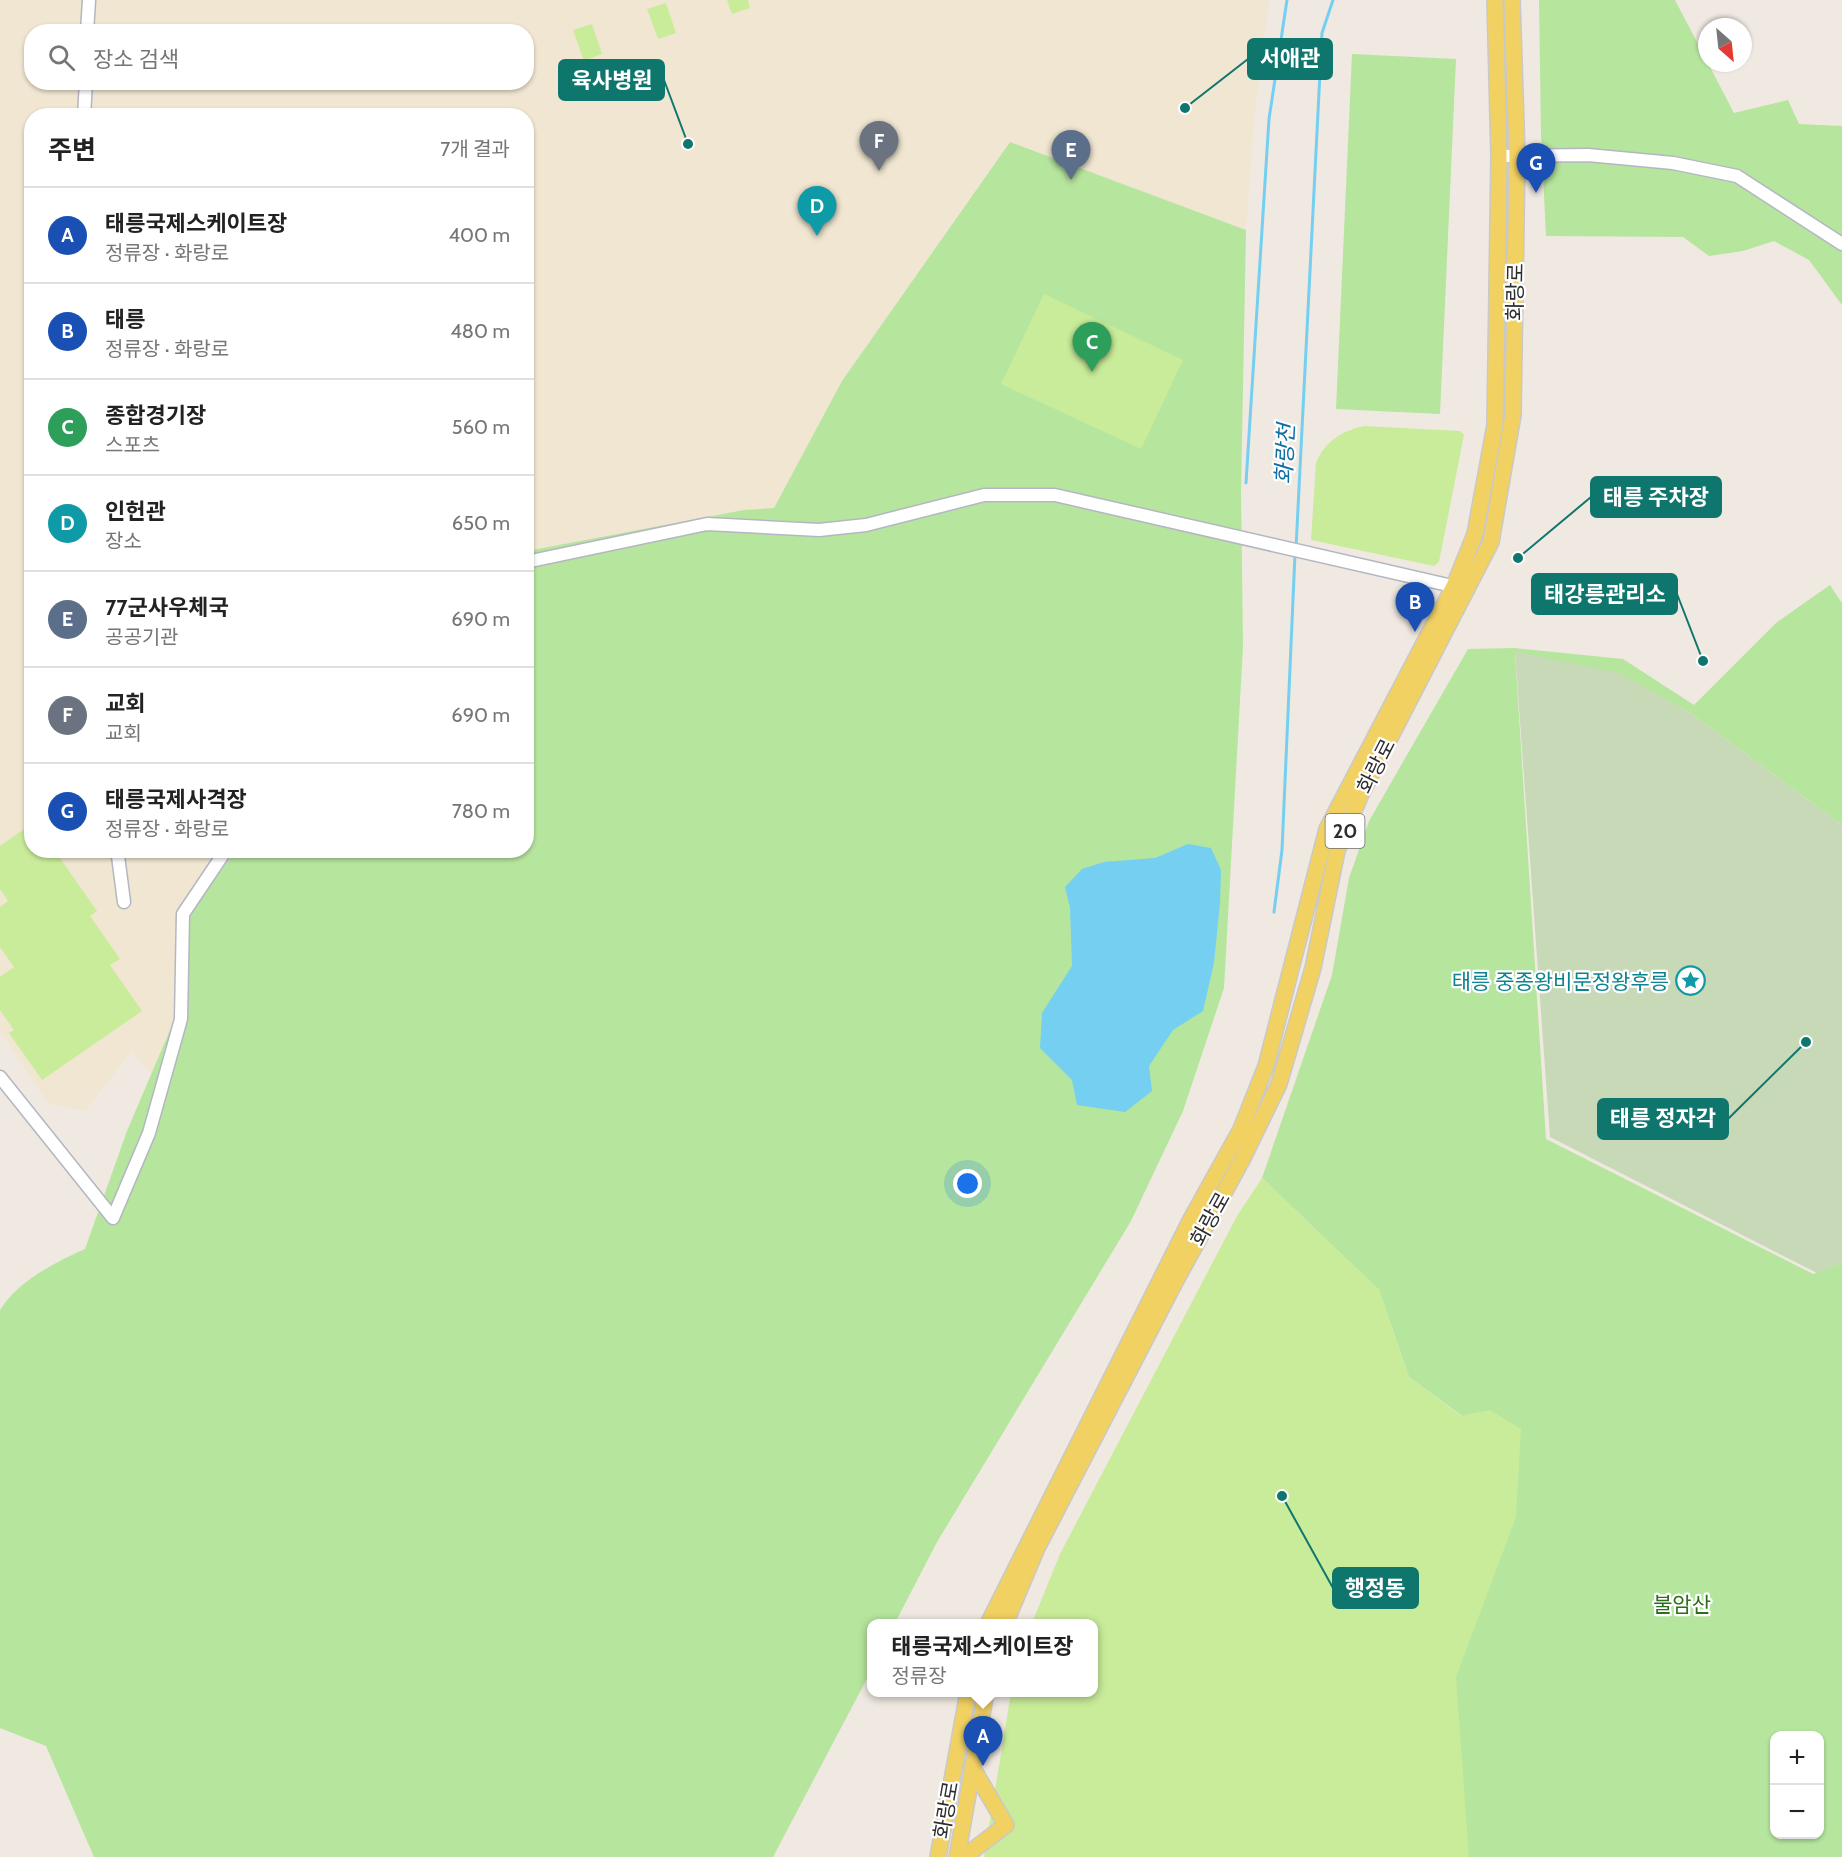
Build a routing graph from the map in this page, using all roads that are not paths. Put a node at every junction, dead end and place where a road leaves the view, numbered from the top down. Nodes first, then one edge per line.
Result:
1 (89, 0) edge
2 (1495, 0) edge
3 (1512, 0) edge
4 (88, 24) edge
5 (86, 90) edge
6 (84, 108) edge
7 (1499, 156) junction
8 (1517, 156) junction
9 (1842, 244) edge
10 (534, 560) edge
11 (1461, 588) junction
12 (118, 858) edge
13 (221, 858) edge
14 (124, 902) dead end
15 (0, 1077) edge
16 (990, 1619) edge
17 (1007, 1619) edge
18 (985, 1697) edge
19 (966, 1700) edge
20 (972, 1769) junction
21 (938, 1857) edge
22 (957, 1857) edge
23 (964, 1857) edge

1 - 4 street
2 - 7 main road, 화랑로 / 20
3 - 8 main road, 화랑로 / 20
5 - 6 street
7 - 8 street
7 - 11 main road, 화랑로 / 20
8 - 9 street
8 - 11 main road, 화랑로 / 20
10 - 11 street
11 - 16 main road, 화랑로 / 20
11 - 17 main road, 화랑로 / 20
12 - 14 street
13 - 15 street
18 - 20 main road, 화랑로
19 - 20 main road
19 - 21 main road, 화랑로
20 - 22 main road, 화랑로
20 - 23 main road

